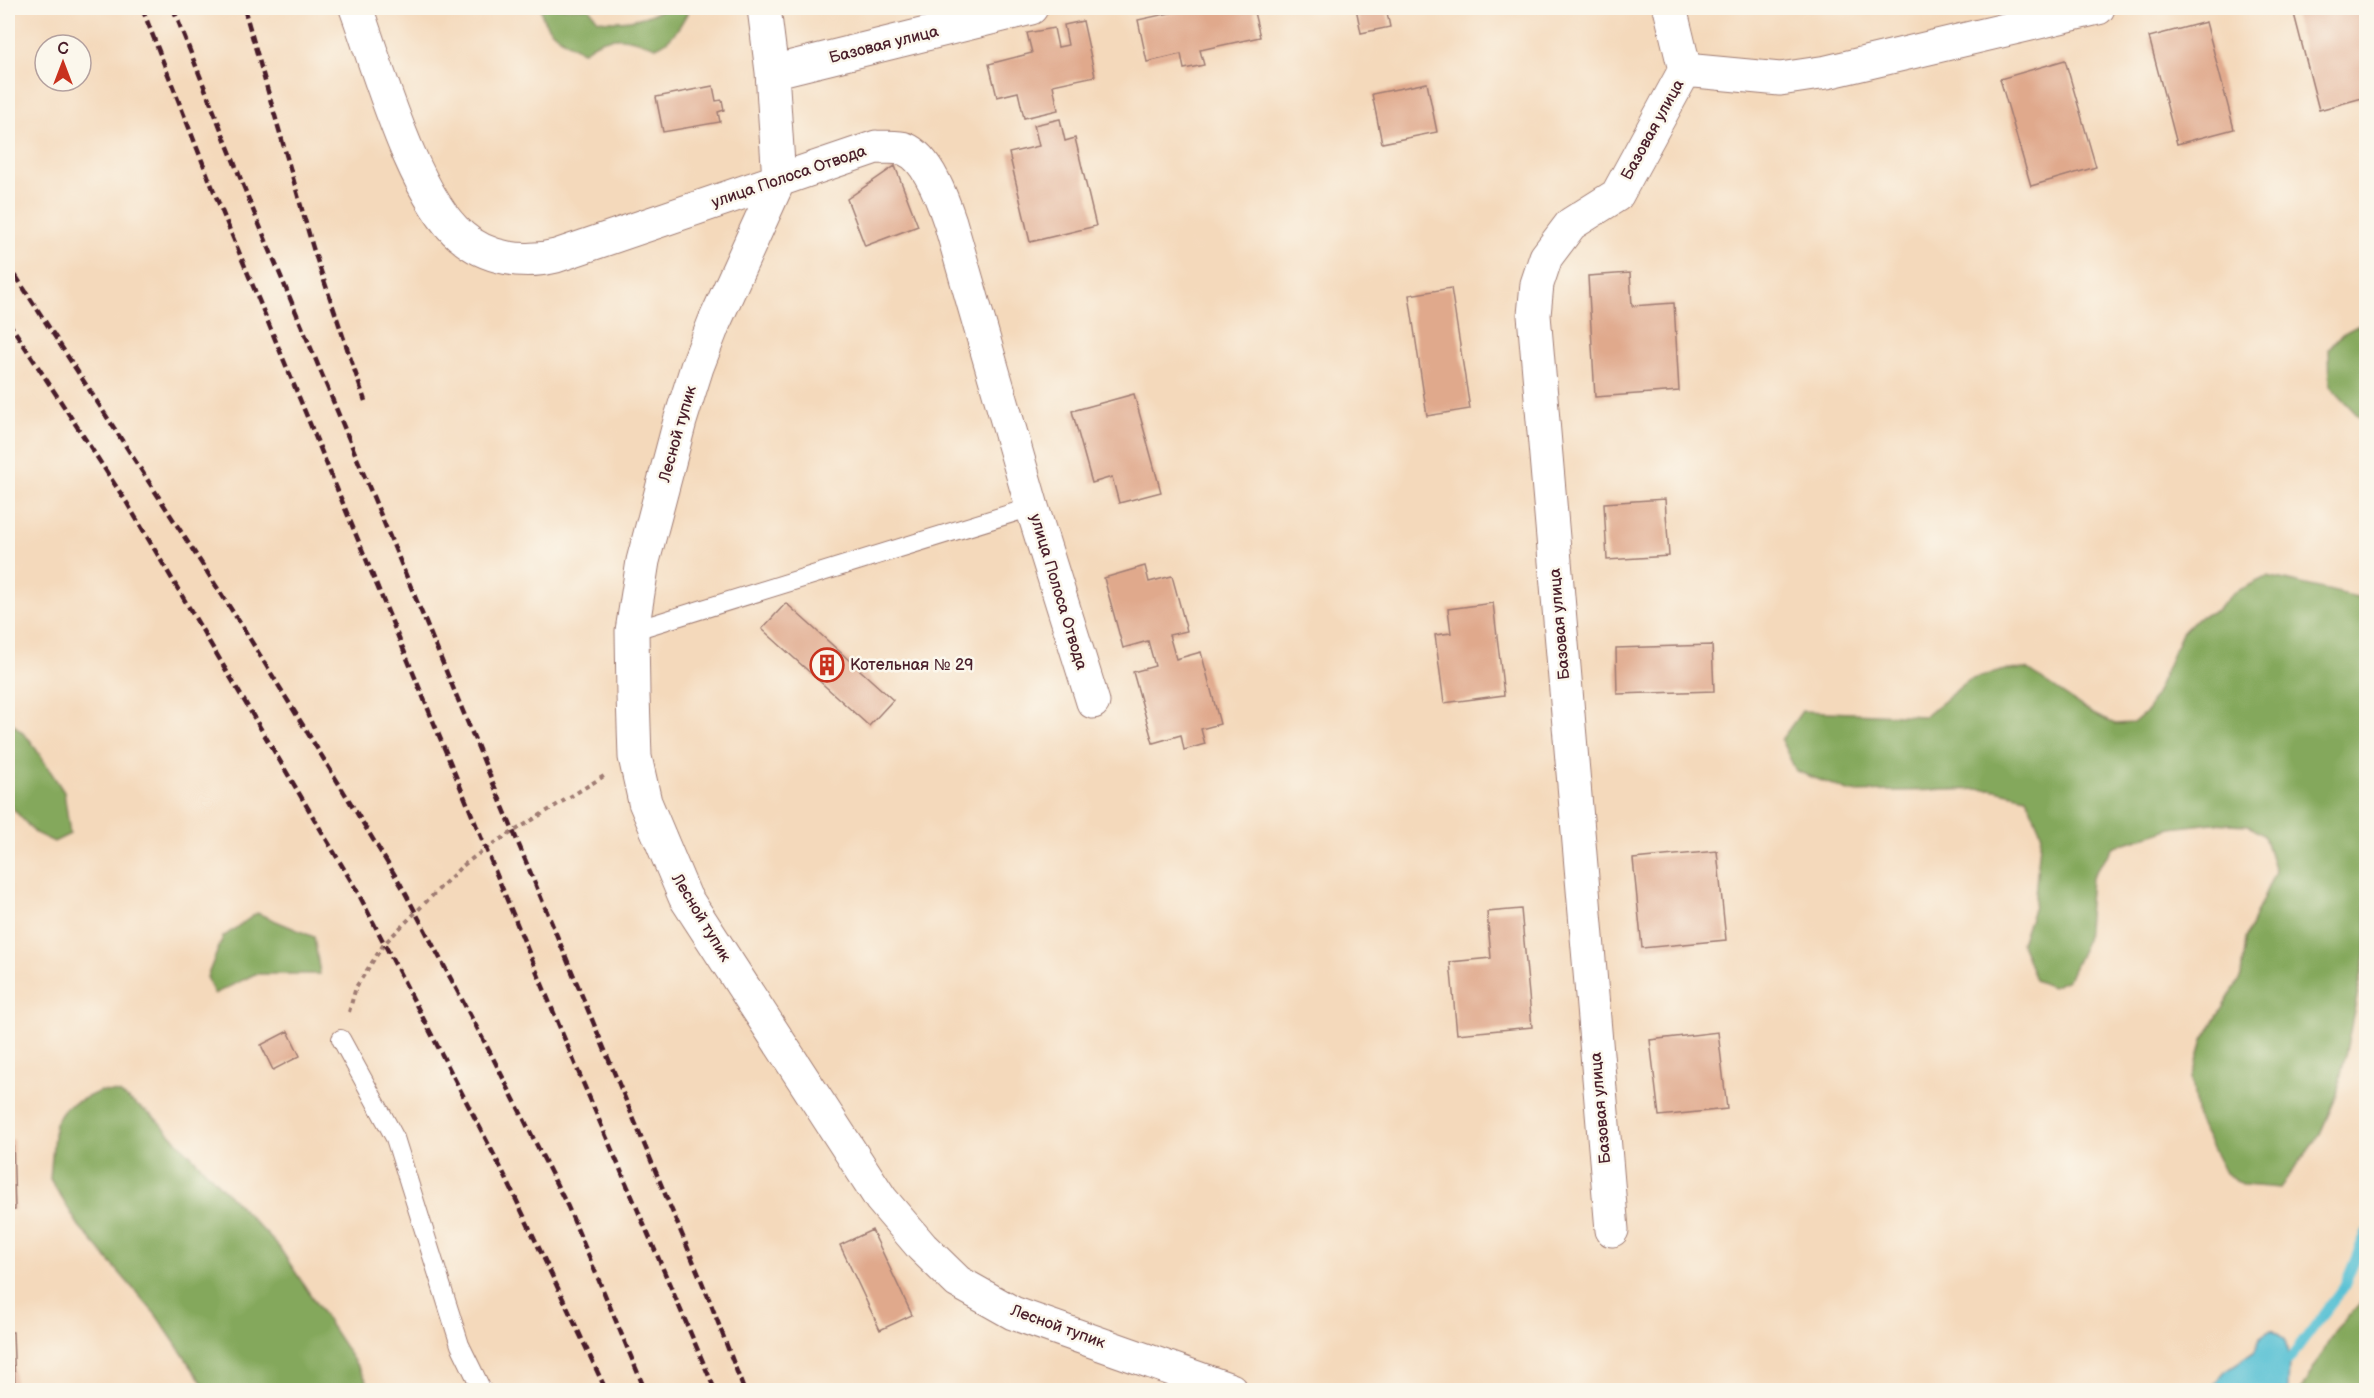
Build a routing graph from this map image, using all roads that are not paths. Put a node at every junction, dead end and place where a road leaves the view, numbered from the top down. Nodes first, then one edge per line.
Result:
1 (356, 8) edge
2 (764, 8) edge
3 (1031, 8) edge
4 (1670, 8) edge
5 (2098, 8) edge
6 (1685, 70) junction
7 (772, 72) junction
8 (779, 180) junction
9 (1032, 507) junction
10 (632, 631) junction
11 (1093, 702) dead end
12 (341, 1039) road end
13 (1612, 1230) dead end
14 (482, 1390) edge
15 (1230, 1390) edge

1 - 8 street, улица Полоса Отвода
2 - 7 street
3 - 7 street, Базовая улица
4 - 6 street, Базовая улица
5 - 6 street, Базовая улица
6 - 13 street, Базовая улица
7 - 8 street
8 - 9 street, улица Полоса Отвода
8 - 10 street, Лесной тупик
9 - 10 lane
9 - 11 street, улица Полоса Отвода
10 - 15 street, Лесной тупик
12 - 14 lane

